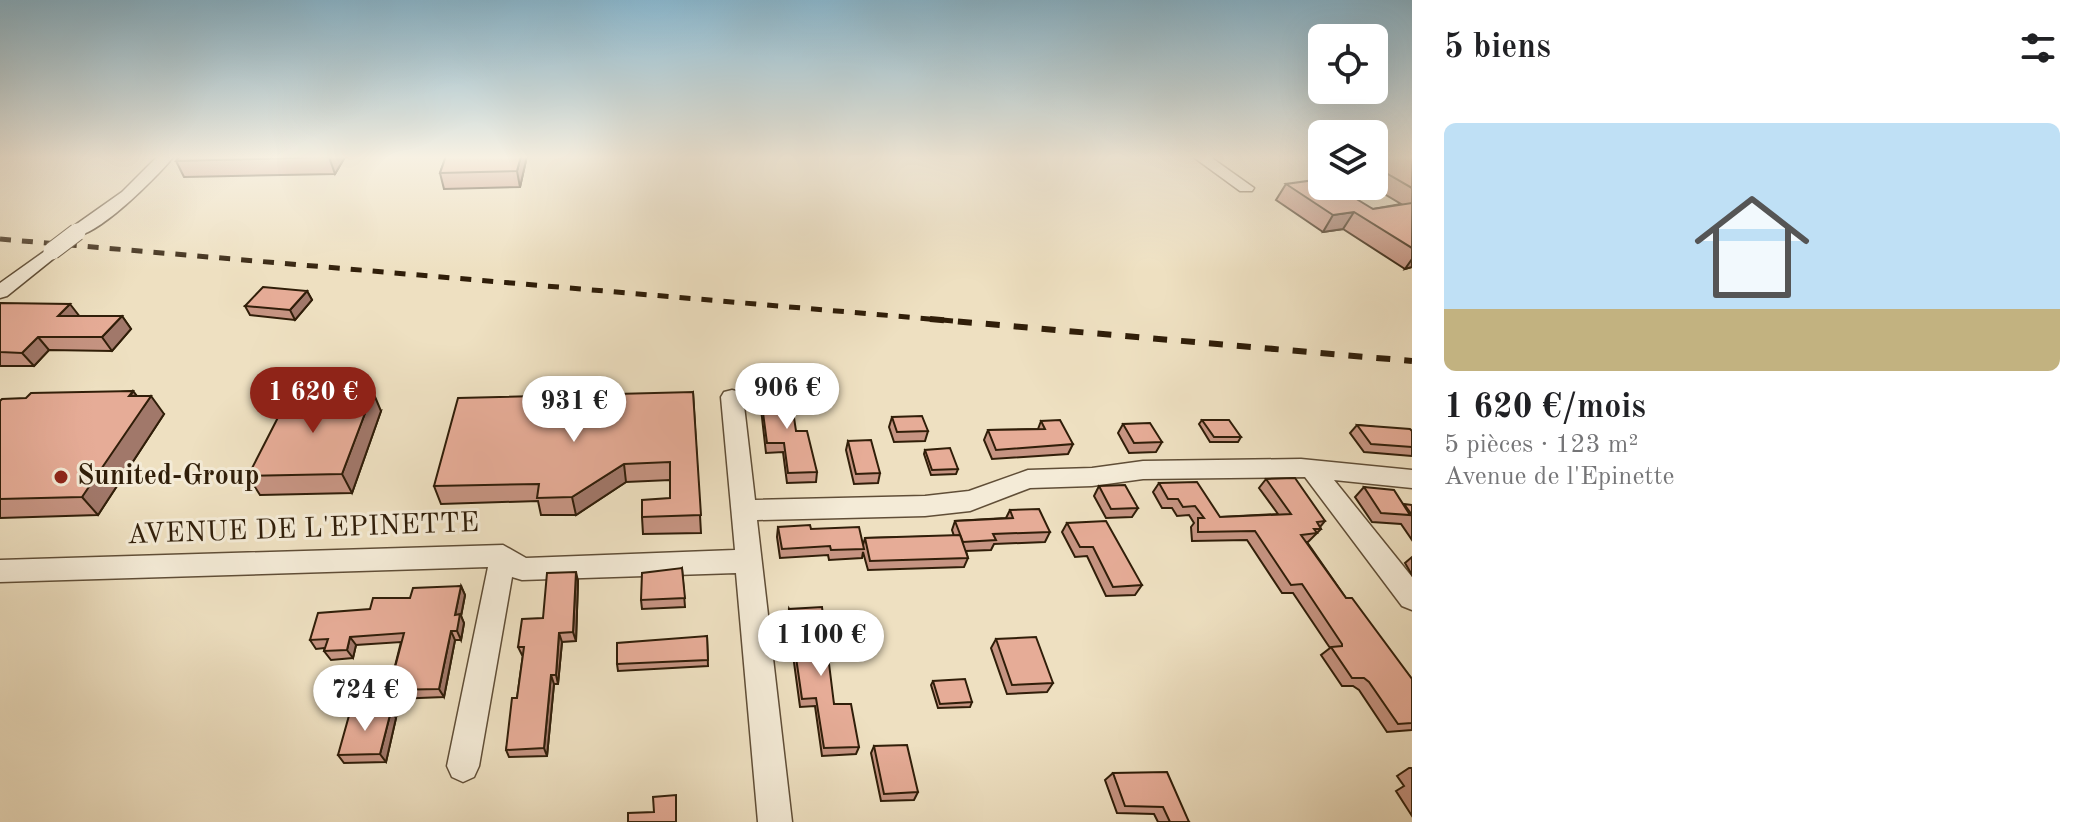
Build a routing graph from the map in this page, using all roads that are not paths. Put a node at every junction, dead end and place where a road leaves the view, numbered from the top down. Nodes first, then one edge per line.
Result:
1 (129, 194) edge
2 (0, 292) edge
3 (732, 397) dead end
4 (1313, 471) junction
5 (1412, 479) edge
6 (743, 510) junction
7 (503, 556) junction
8 (748, 561) junction
9 (0, 571) edge
10 (1412, 598) edge
11 (463, 766) dead end
12 (775, 822) edge

1 - 2 street, bridge
3 - 6 street
4 - 5 street
4 - 6 street
4 - 10 street
6 - 8 street
7 - 8 street, AVENUE DE L'EPINETTE
7 - 9 street, AVENUE DE L'EPINETTE
7 - 11 street
8 - 12 street

